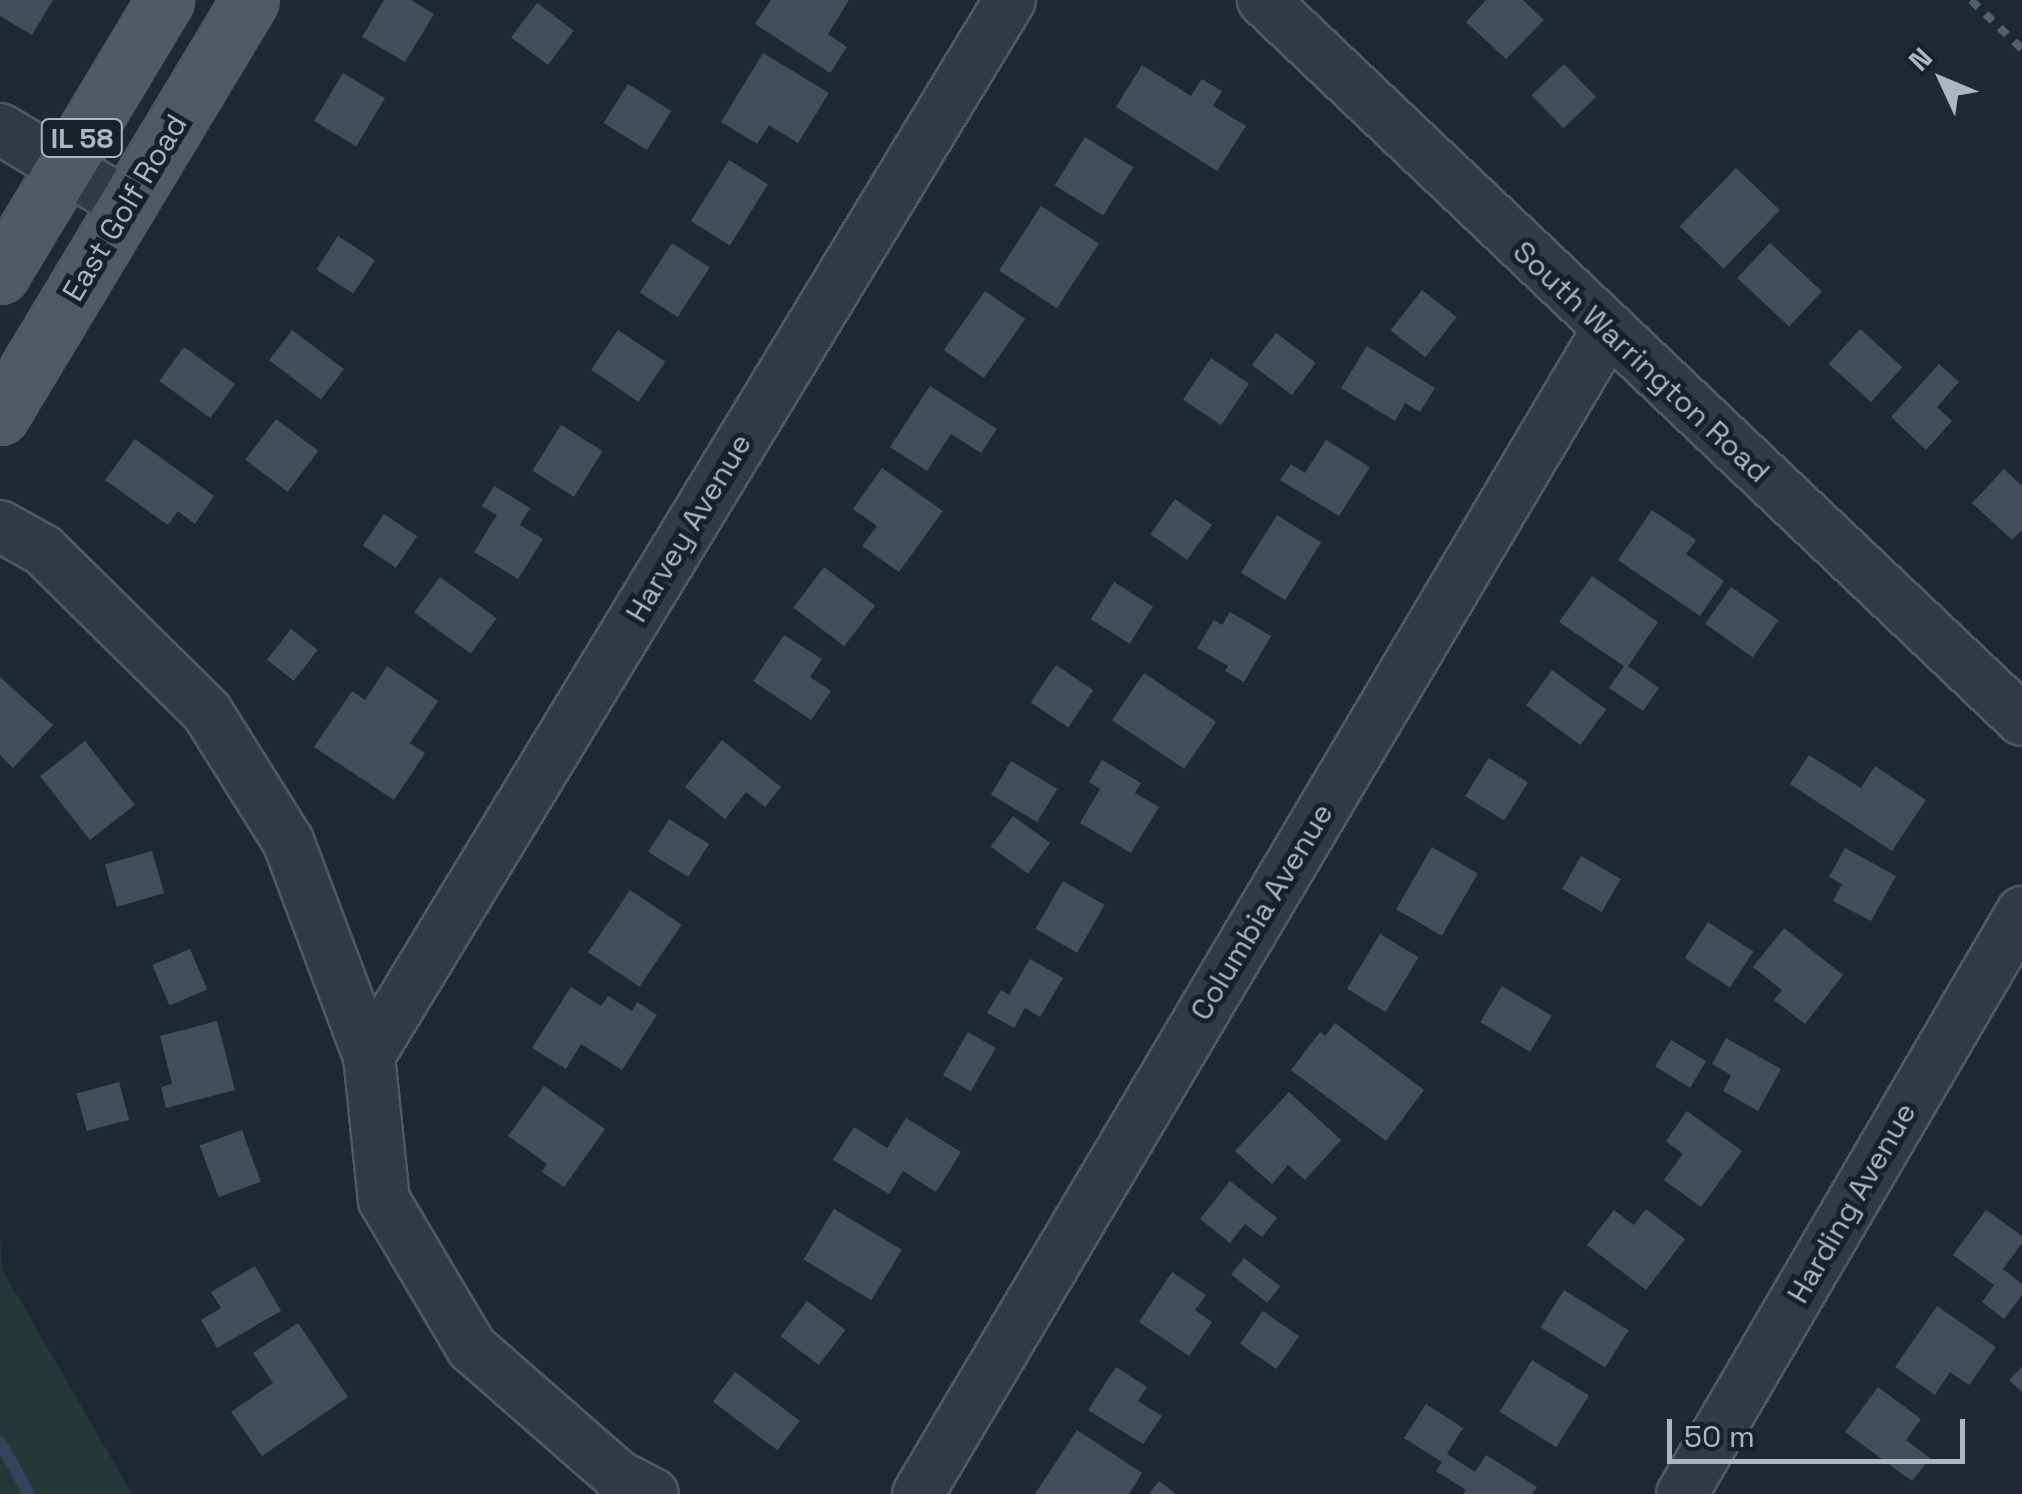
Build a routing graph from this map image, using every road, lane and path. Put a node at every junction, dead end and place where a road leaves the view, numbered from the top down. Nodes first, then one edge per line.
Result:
1 (165, 0) edge
2 (250, 0) edge
3 (1010, 0) edge
4 (1263, 0) edge
5 (0, 130) edge
6 (64, 168) junction
7 (128, 205) junction
8 (0, 275) edge
9 (1607, 331) junction
10 (0, 416) edge
11 (0, 526) edge
12 (2022, 720) edge
13 (2022, 912) edge
14 (368, 1056) junction
15 (654, 1494) edge
16 (918, 1494) edge
17 (1682, 1494) edge

1 - 6 main road, IL 58
2 - 7 main road, East Golf Road / IL 58
3 - 14 street, Harvey Avenue
4 - 9 street, South Warrington Road
5 - 6 street
6 - 7 street
6 - 8 main road, IL 58
7 - 10 main road, East Golf Road / IL 58
9 - 12 street, South Warrington Road
9 - 16 street, Columbia Avenue
11 - 14 street
13 - 17 street, Harding Avenue
14 - 15 street

